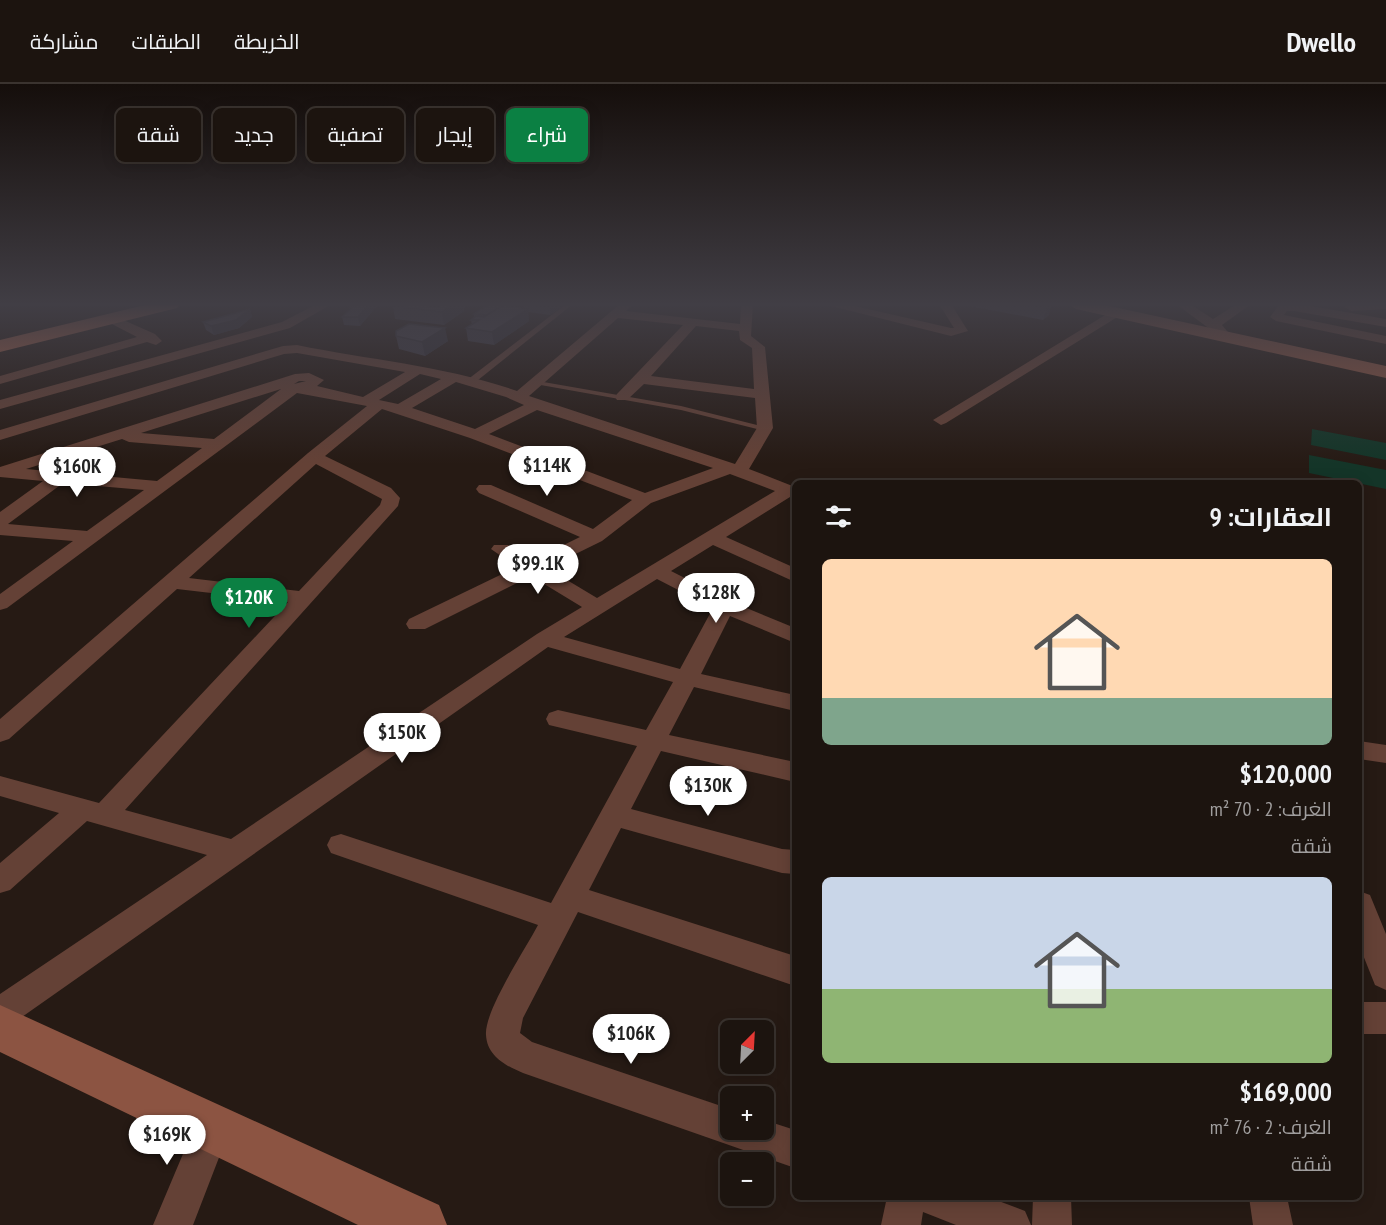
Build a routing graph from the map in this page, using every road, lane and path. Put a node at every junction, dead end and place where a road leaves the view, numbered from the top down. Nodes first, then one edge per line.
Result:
1 (79, 357) edge
2 (170, 357) edge
3 (258, 357) edge
4 (334, 357) edge
5 (502, 357) edge
6 (565, 357) edge
7 (661, 357) edge
8 (759, 357) edge
9 (1043, 357) edge
10 (1326, 357) edge
11 (342, 359) junction
12 (416, 371) junction
13 (1386, 372) edge
14 (452, 378) junction
15 (641, 379) junction
16 (0, 380) edge
17 (470, 382) junction
18 (536, 382) junction
19 (298, 384) junction
20 (65, 386) junction
21 (762, 394) junction
22 (520, 396) junction
23 (622, 397) junction
24 (370, 404) junction
25 (0, 405) edge
26 (536, 405) junction
27 (90, 407) junction
28 (400, 409) junction
29 (940, 420) dead end
30 (765, 428) junction
31 (0, 435) edge
32 (476, 435) junction
33 (119, 436) junction
34 (215, 444) junction
35 (314, 457) junction
36 (733, 470) junction
37 (0, 472) edge
38 (58, 478) junction
39 (158, 486) junction
40 (485, 489) dead end
41 (792, 492) edge
42 (645, 499) junction
43 (0, 521) edge
44 (0, 529) edge
45 (92, 537) junction
46 (595, 537) junction
47 (712, 537) junction
48 (501, 549) dead end
49 (533, 569) junction
50 (656, 571) junction
51 (792, 575) edge
52 (172, 582) junction
53 (304, 598) junction
54 (0, 604) edge
55 (725, 606) junction
56 (596, 607) junction
57 (417, 624) dead end
58 (792, 635) edge
59 (545, 639) junction
60 (686, 678) junction
61 (792, 702) edge
62 (558, 719) dead end
63 (0, 733) edge
64 (654, 741) junction
65 (1362, 750) edge
66 (1386, 754) edge
67 (792, 771) edge
68 (6, 794) edge
69 (93, 812) junction
70 (614, 814) junction
71 (341, 845) dead end
72 (236, 852) junction
73 (792, 862) edge
74 (0, 881) edge
75 (564, 908) junction
76 (1362, 912) edge
77 (792, 969) edge
78 (1386, 975) edge
79 (0, 1013) edge
80 (1362, 1018) edge
81 (1386, 1018) edge
82 (0, 1028) edge
83 (720, 1124) edge
84 (213, 1129) junction
85 (768, 1140) edge
86 (792, 1148) edge
87 (905, 1200) edge
88 (941, 1200) edge
89 (1052, 1200) edge
90 (1269, 1200) edge
91 (173, 1225) edge
92 (419, 1225) edge
93 (901, 1225) edge
94 (1011, 1225) edge
95 (1052, 1225) edge
96 (1273, 1225) edge

1 - 16 street
2 - 20 street
3 - 27 street
4 - 11 street
5 - 17 lane
6 - 18 street
7 - 15 street
8 - 21 street
9 - 29 street
10 - 13 street
11 - 12 street
11 - 19 street
12 - 14 street
12 - 24 street
14 - 17 street
14 - 28 street
15 - 21 street
15 - 23 street
17 - 22 street
18 - 22 street
18 - 23 lane
19 - 24 street
19 - 33 street
19 - 34 street
20 - 25 street
20 - 27 street
21 - 30 street
22 - 26 street
23 - 30 lane
24 - 28 street
24 - 35 street
26 - 32 street
26 - 36 street
27 - 31 street
28 - 32 street
30 - 36 street
32 - 42 street
33 - 34 street
33 - 37 street
34 - 39 street
35 - 52 street
35 - 53 street
36 - 41 street
36 - 42 street
37 - 38 street
38 - 39 street
38 - 43 street
39 - 45 street
40 - 46 street
41 - 47 street
42 - 46 street
44 - 45 street
45 - 54 street
46 - 49 street
47 - 50 street
47 - 51 street
48 - 49 street
49 - 56 street
49 - 57 street
50 - 55 street
50 - 56 street
52 - 53 street
52 - 63 street
53 - 69 street
55 - 58 street
55 - 60 street
56 - 59 street
59 - 60 street
59 - 72 street
60 - 61 street
60 - 64 street
62 - 64 street
64 - 67 street
64 - 70 street
65 - 66 street
68 - 69 street
69 - 72 street
69 - 74 street
70 - 73 street
70 - 75 street
71 - 75 street
72 - 79 street
75 - 77 street
75 - 83 street
76 - 78 street
80 - 81 street
82 - 84 street
84 - 91 street
84 - 92 street
85 - 86 street
87 - 93 street
88 - 94 street
89 - 95 street
90 - 96 street

